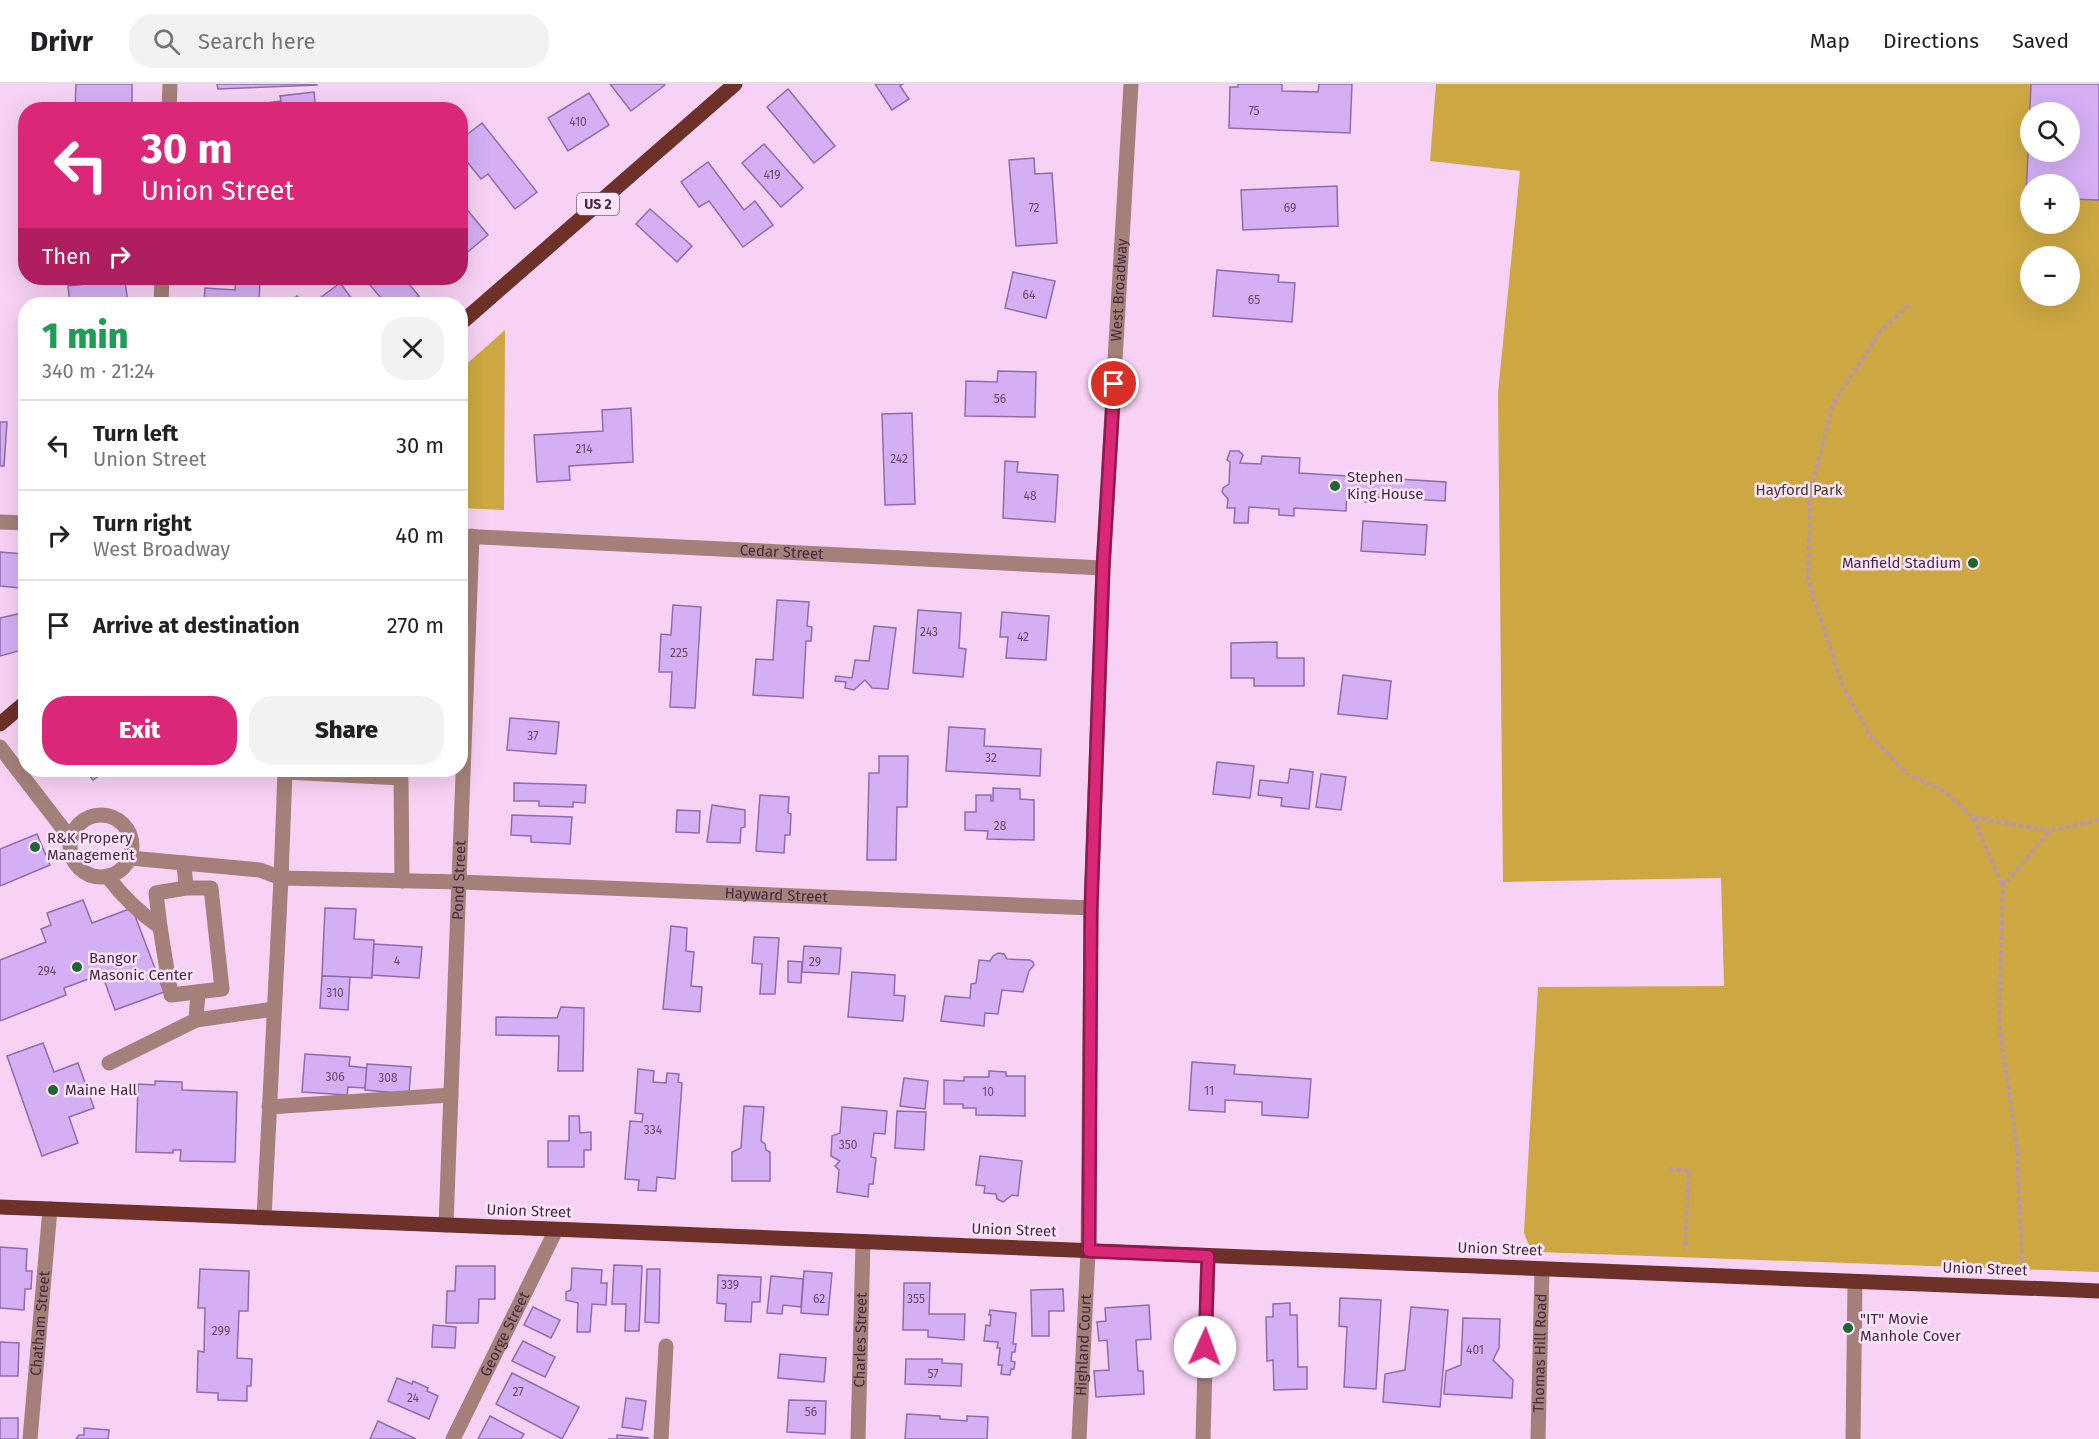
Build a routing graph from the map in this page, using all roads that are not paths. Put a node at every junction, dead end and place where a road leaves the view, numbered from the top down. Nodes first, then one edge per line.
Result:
1 (170, 84) edge
2 (735, 84) edge
3 (1131, 84) edge
4 (169, 102) edge
5 (468, 317) edge
6 (0, 522) edge
7 (18, 523) edge
8 (468, 536) edge
9 (1103, 568) junction
10 (18, 709) edge
11 (0, 724) edge
12 (0, 747) edge
13 (18, 770) edge
14 (23, 777) edge
15 (285, 777) edge
16 (382, 777) edge
17 (462, 777) edge
18 (71, 839) junction
19 (130, 858) junction
20 (184, 863) junction
21 (107, 876) junction
22 (281, 878) junction
23 (402, 881) junction
24 (460, 882) junction
25 (186, 888) junction
26 (1091, 908) junction
27 (160, 927) junction
28 (198, 992) junction
29 (274, 1009) junction
30 (196, 1020) junction
31 (109, 1063) dead end
32 (451, 1095) junction
33 (269, 1107) junction
34 (0, 1207) edge
35 (50, 1209) junction
36 (264, 1218) junction
37 (446, 1225) junction
38 (556, 1230) junction
39 (863, 1242) junction
40 (1089, 1251) junction
41 (1208, 1256) junction
42 (1542, 1269) junction
43 (1855, 1282) junction
44 (2099, 1292) edge
45 (666, 1346) dead end
46 (30, 1439) edge
47 (453, 1439) edge
48 (661, 1439) edge
49 (858, 1439) edge
50 (1079, 1439) edge
51 (1203, 1439) edge
52 (1538, 1439) edge
53 (1852, 1439) edge

1 - 4 street
2 - 5 main road, US 2
3 - 9 street, West Broadway
6 - 7 street
8 - 9 street, Cedar Street
9 - 26 street, West Broadway
10 - 11 main road
12 - 13 street
14 - 18 street
15 - 22 street
16 - 23 street
17 - 24 street, Pond Street
18 - 19 street
18 - 21 street
19 - 20 street, Hayward Street
19 - 21 street
20 - 22 street, Hayward Street
20 - 25 street
21 - 27 street
22 - 23 street, Hayward Street
22 - 29 street
23 - 24 street, Hayward Street
24 - 26 street, Hayward Street
24 - 32 street, Pond Street
25 - 27 street
25 - 28 street
26 - 40 street, West Broadway
27 - 28 street
28 - 30 street
29 - 30 street
29 - 33 street
30 - 31 street
32 - 33 street
32 - 37 street, Pond Street
33 - 36 street
34 - 35 main road, Union Street
35 - 36 main road, Union Street
35 - 46 street, Chatham Street
36 - 37 main road, Union Street
37 - 38 main road, Union Street
38 - 39 main road, Union Street
38 - 47 street, George Street
39 - 40 main road, Union Street
39 - 49 street, Charles Street
40 - 41 main road, Union Street
40 - 50 street, Highland Court
41 - 42 main road, Union Street
41 - 51 street
42 - 43 main road, Union Street
42 - 52 street, Thomas Hill Road
43 - 44 main road, Union Street
43 - 53 street
45 - 48 street

